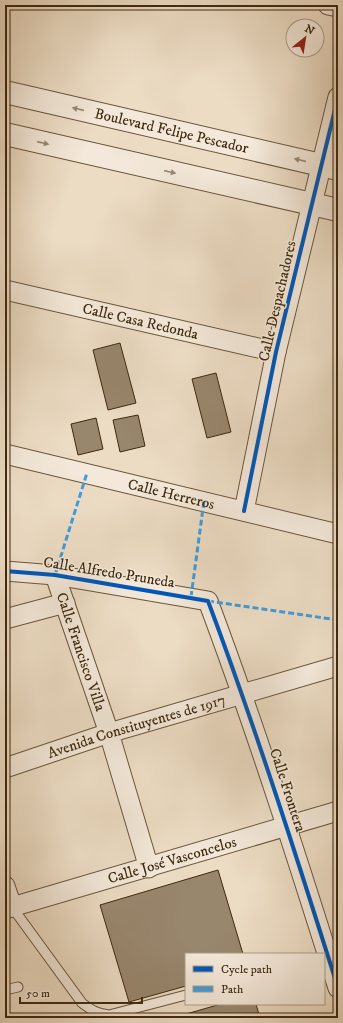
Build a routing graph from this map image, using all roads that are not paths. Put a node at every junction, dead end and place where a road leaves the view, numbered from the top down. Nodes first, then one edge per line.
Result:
1 (328, 5) edge
2 (338, 7) edge
3 (5, 92) edge
4 (338, 97) edge
5 (5, 134) edge
6 (330, 167) edge
7 (312, 204) junction
8 (338, 210) edge
9 (5, 290) edge
10 (276, 352) junction
11 (5, 454) edge
12 (244, 511) junction
13 (338, 534) edge
14 (5, 571) edge
15 (55, 575) junction
16 (208, 601) joint
17 (66, 603) junction
18 (5, 619) edge
19 (338, 666) edge
20 (243, 693) junction
21 (109, 733) junction
22 (5, 768) edge
23 (338, 811) edge
24 (288, 826) junction
25 (149, 868) junction
26 (5, 886) edge
27 (8, 908) edge
28 (18, 987) dead end
29 (338, 988) edge
30 (5, 990) edge
31 (185, 995) edge

1 - 2 street
6 -> 3 street, Boulevard Felipe Pescador
4 - 6 street, Calle Despachadores
5 -> 7 street
6 - 7 street, Calle Despachadores
7 - 8 street
7 - 10 street, Calle Despachadores
9 - 10 street, Calle Casa Redonda
10 - 12 street, Calle Despachadores
11 - 12 street, Calle Herreros
12 - 13 street, Calle Herreros
14 - 15 street, Calle Alfredo Pruneda
15 - 16 street, Calle Alfredo Pruneda
15 - 17 street, Calle Francisco Villa
16 - 20 street, Calle Frontera
17 - 18 street
17 - 21 street, Calle Francisco Villa
19 - 20 street, Avenida Constituyentes de 1917
20 - 21 street, Avenida Constituyentes de 1917
20 - 24 street, Calle Frontera
21 - 22 street, Avenida Constituyentes de 1917
21 - 25 street, Calle Francisco Villa
23 - 24 street, Calle José Vasconcelos
24 - 25 street, Calle José Vasconcelos
24 - 29 street, Calle Frontera
25 - 27 street, Calle José Vasconcelos
26 - 27 street
27 - 31 lane
28 - 30 lane

